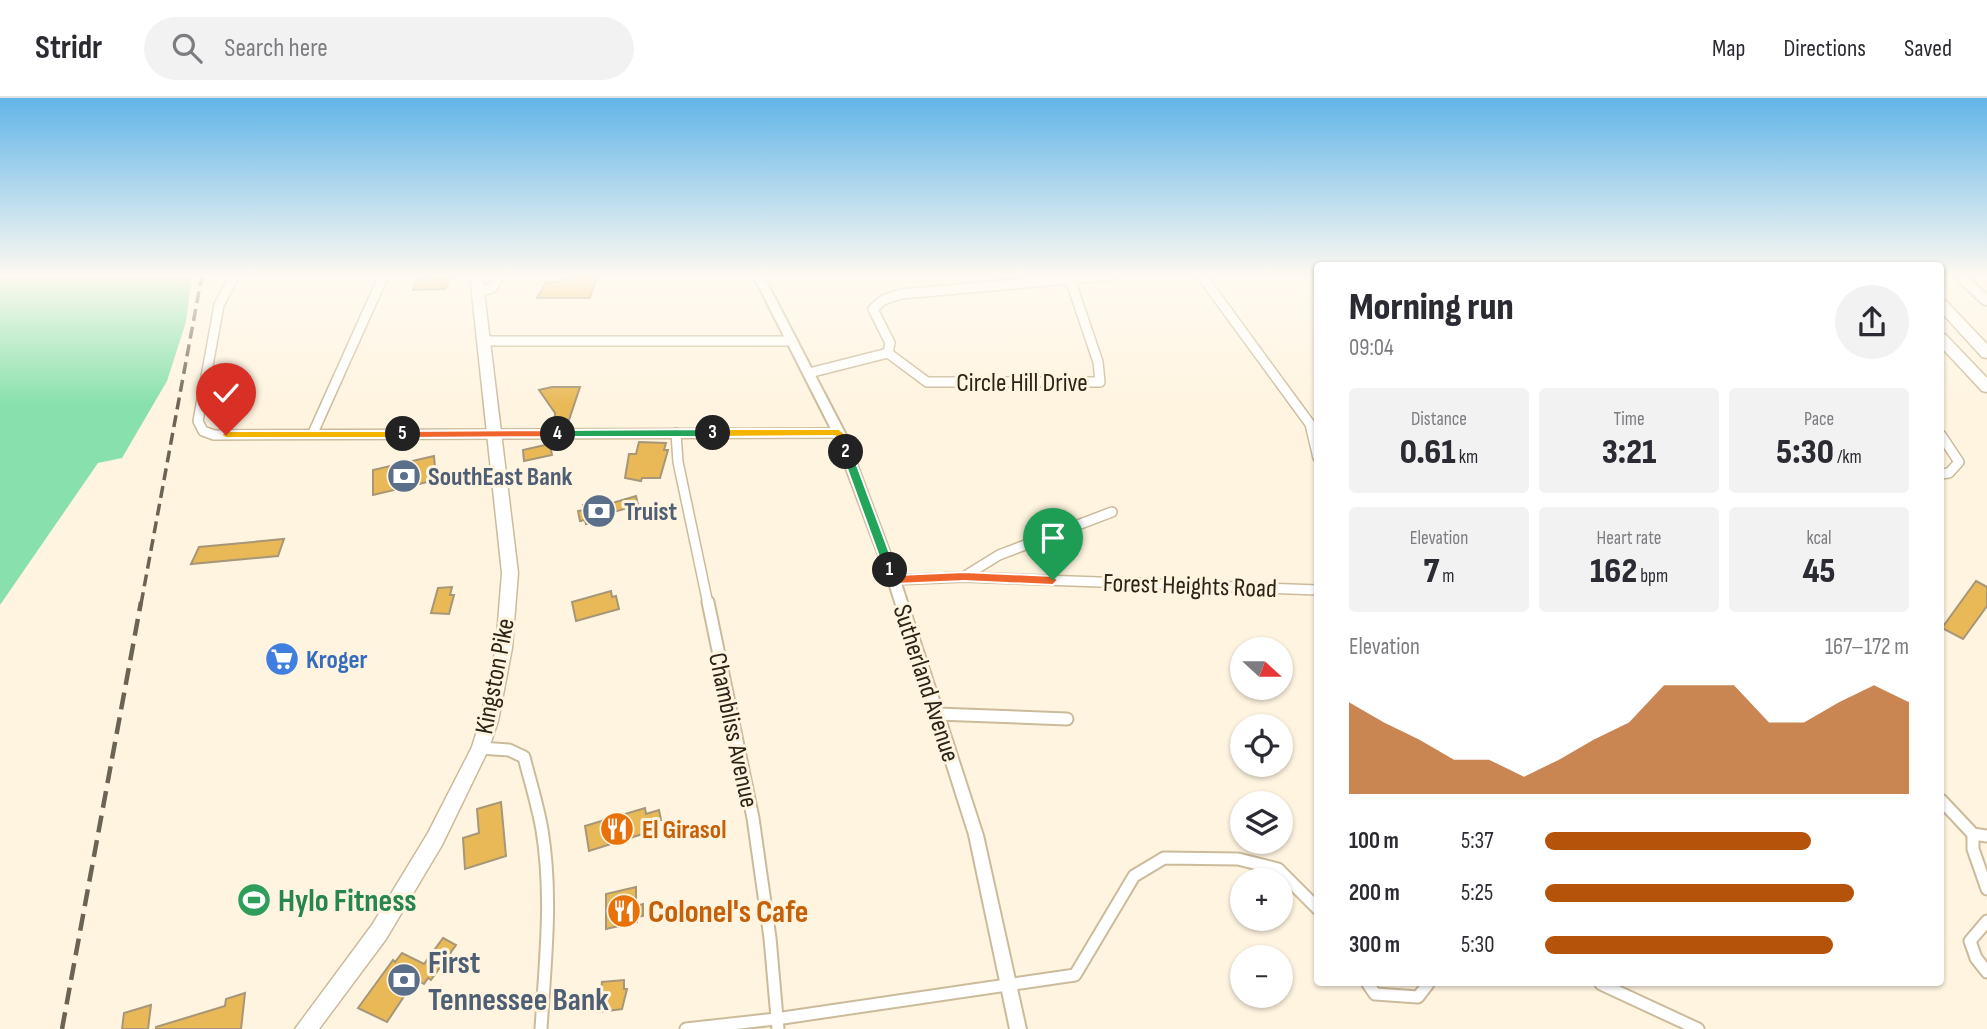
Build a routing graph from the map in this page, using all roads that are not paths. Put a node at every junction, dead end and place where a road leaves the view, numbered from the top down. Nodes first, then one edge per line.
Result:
1 (217, 318) edge
2 (364, 318) edge
3 (481, 318) edge
4 (780, 318) edge
5 (878, 318) edge
6 (1083, 318) edge
7 (1233, 318) edge
8 (1955, 318) edge
9 (484, 341) junction
10 (792, 341) junction
11 (1944, 341) edge
12 (1987, 353) edge
13 (888, 354) junction
14 (809, 373) junction
15 (1987, 387) edge
16 (313, 433) junction
17 (676, 433) junction
18 (839, 433) junction
19 (496, 434) junction
20 (1944, 440) edge
21 (1314, 441) edge
22 (1944, 473) edge
23 (1112, 512) dead end
24 (964, 577) junction
25 (894, 580) junction
26 (1314, 590) edge
27 (937, 714) junction
28 (1067, 719) dead end
29 (480, 748) junction
30 (1944, 803) edge
31 (1973, 834) junction
32 (1987, 836) edge
33 (1987, 889) edge
34 (1314, 905) edge
35 (1987, 921) edge
36 (1987, 972) edge
37 (1008, 985) junction
38 (1370, 986) edge
39 (1426, 986) edge
40 (1605, 986) edge
41 (777, 1024) edge
42 (306, 1029) edge
43 (541, 1029) edge
44 (686, 1029) edge
45 (1018, 1029) edge
46 (1699, 1029) edge

1 - 16 street
2 - 16 street
3 - 9 main road, Kingston Pike
4 - 10 street, Sutherland Avenue
5 - 13 street
6 - 13 street, Circle Hill Drive
7 - 21 street
8 - 12 highway
9 - 10 street
9 - 19 main road, Kingston Pike
10 - 14 street, Sutherland Avenue
11 - 15 highway
13 - 14 street
14 - 18 street, Sutherland Avenue
16 - 19 street
17 - 18 street
17 - 19 street
17 - 41 street, Chambliss Avenue
18 - 25 street, Sutherland Avenue
19 - 29 main road, Kingston Pike
20 - 22 street
23 - 24 street
24 - 25 street, Forest Heights Road
24 - 26 street, Forest Heights Road
25 - 27 street, Sutherland Avenue
27 - 28 street
27 - 37 street, Sutherland Avenue
29 - 42 main road, Kingston Pike
29 - 43 street
30 - 31 street
31 - 32 street
31 - 33 street
34 - 37 street
35 - 36 street
37 - 41 street
37 - 45 street, Sutherland Avenue
38 - 39 street
40 - 46 street
41 - 44 street

